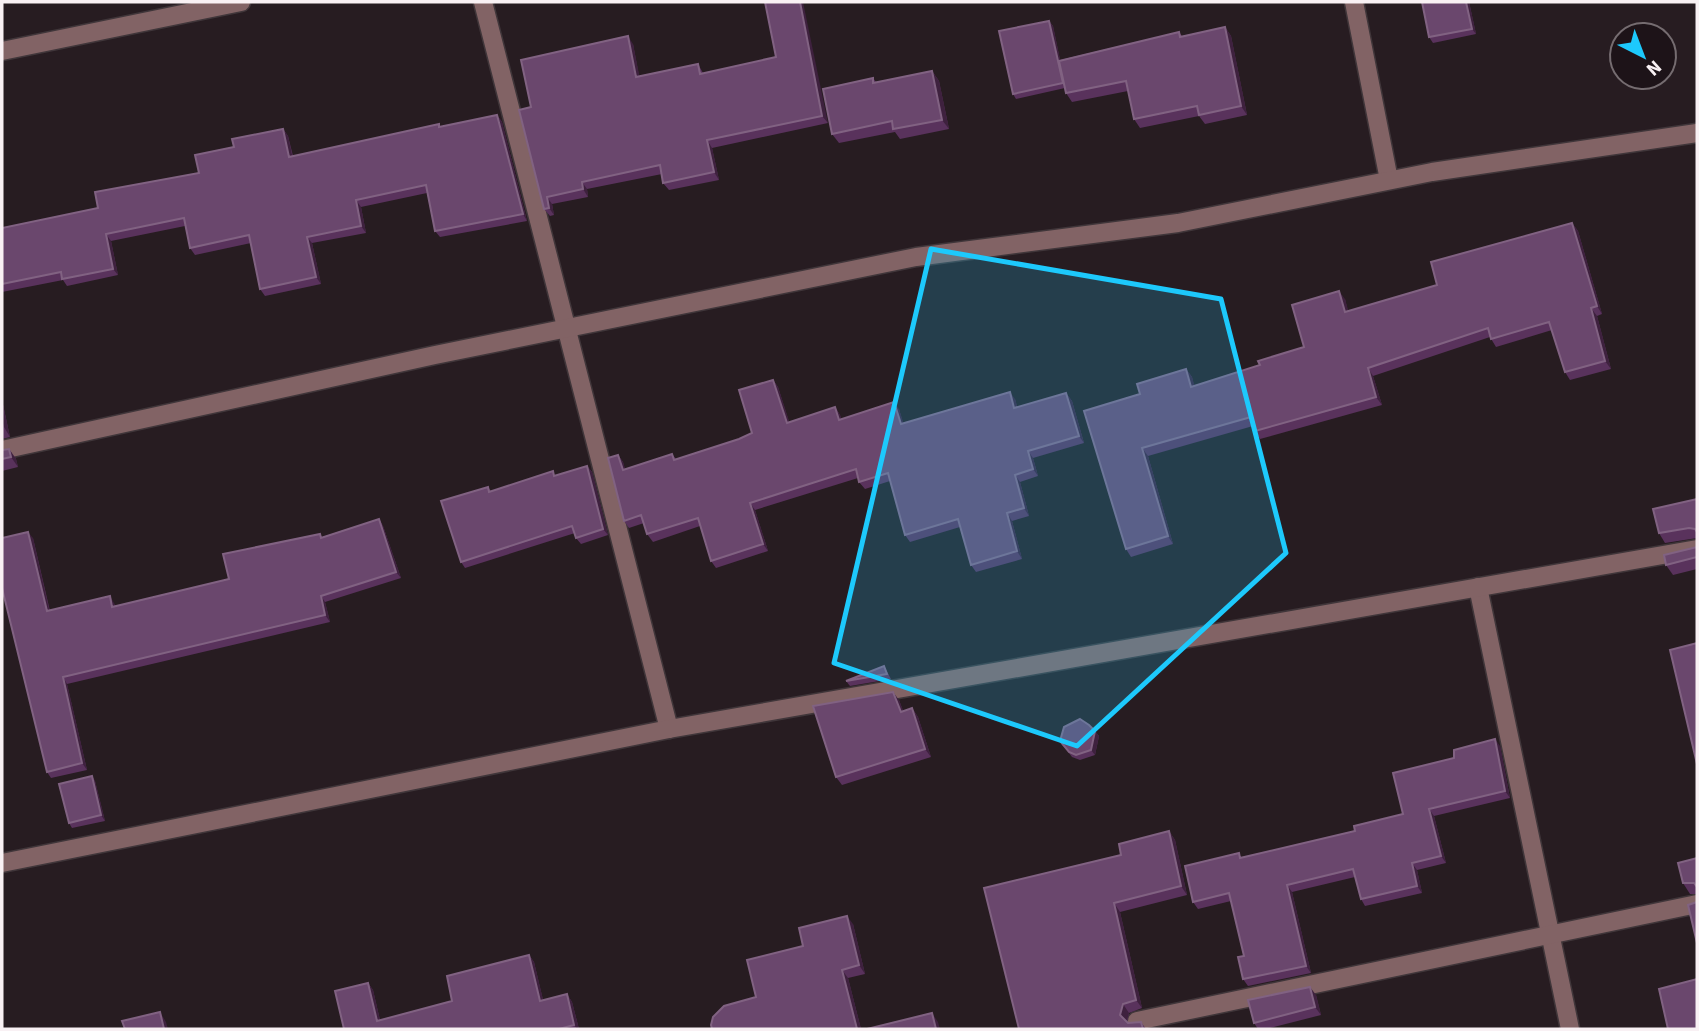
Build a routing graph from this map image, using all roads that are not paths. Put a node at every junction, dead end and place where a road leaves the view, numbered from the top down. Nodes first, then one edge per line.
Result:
1 (241, 2) edge
2 (483, 2) edge
3 (1354, 2) edge
4 (2, 51) edge
5 (1697, 133) edge
6 (1389, 180) junction
7 (566, 328) junction
8 (2, 450) edge
9 (1697, 549) edge
10 (1478, 587) junction
11 (668, 729) junction
12 (2, 863) edge
13 (1697, 904) edge
14 (1550, 933) junction
15 (1137, 1021) edge
16 (1570, 1029) edge

1 - 4 street
2 - 7 street
3 - 6 street
5 - 6 street
6 - 7 street
7 - 8 street
7 - 11 street
9 - 10 street
10 - 11 street
10 - 14 street
11 - 12 street
13 - 14 street
14 - 15 street
14 - 16 street

